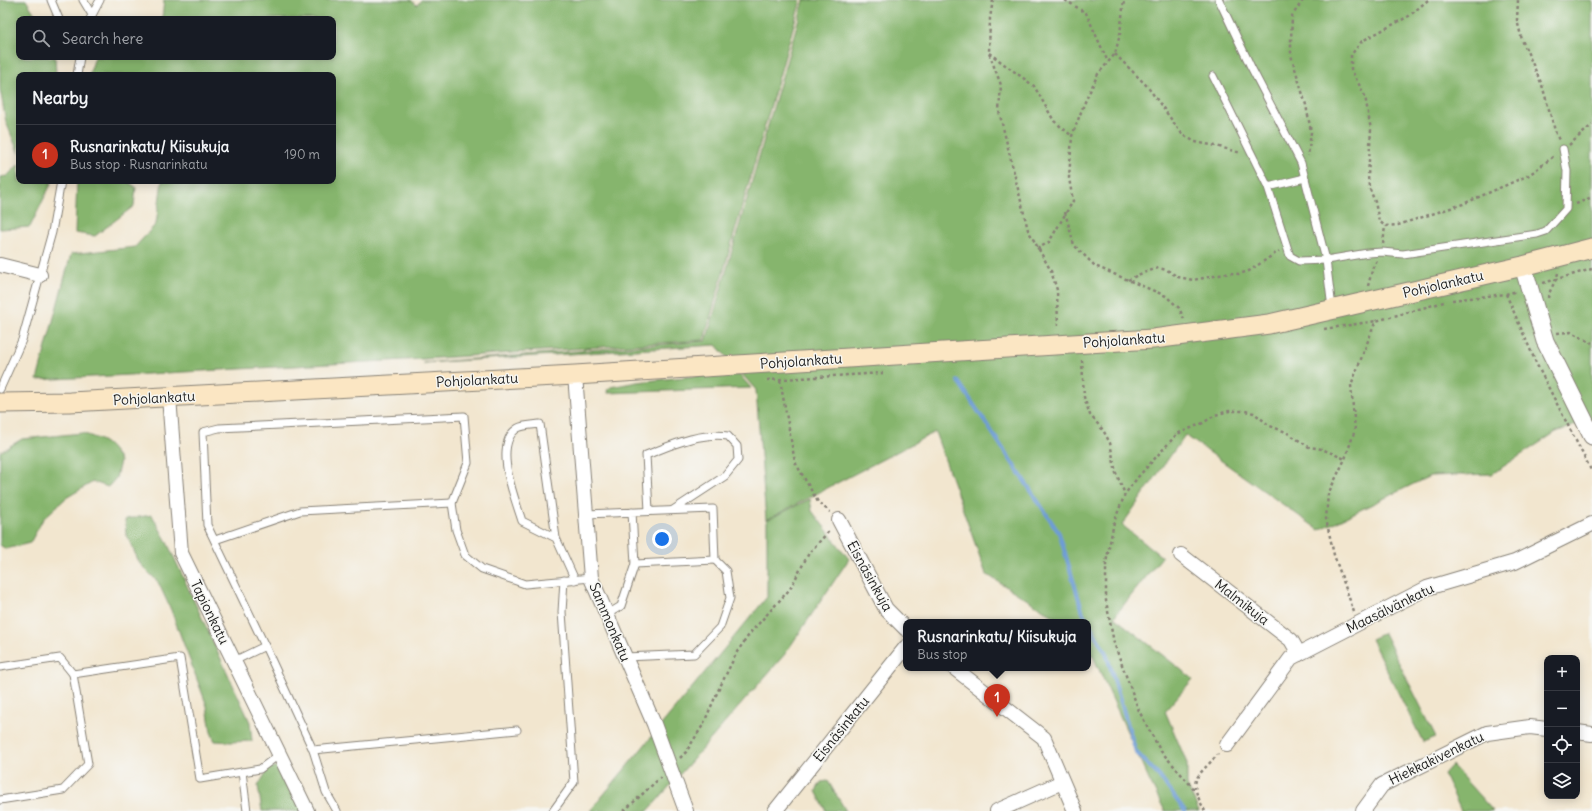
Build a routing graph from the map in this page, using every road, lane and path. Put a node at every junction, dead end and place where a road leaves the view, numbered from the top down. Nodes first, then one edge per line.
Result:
1 (51, 0) edge
2 (84, 0) edge
3 (100, 0) edge
4 (993, 0) edge
5 (1066, 0) edge
6 (1124, 0) edge
7 (1219, 0) edge
8 (1303, 0) edge
9 (1428, 0) edge
10 (1518, 0) edge
11 (58, 16) edge
12 (91, 16) edge
13 (92, 16) edge
14 (989, 52) junction
15 (1115, 54) junction
16 (80, 60) edge
17 (1108, 62) junction
18 (78, 72) edge
19 (1213, 76) dead end
20 (1592, 124) edge
21 (1072, 136) junction
22 (1563, 149) junction
23 (1308, 157) dead end
24 (1257, 164) junction
25 (1304, 178) junction
26 (60, 184) edge
27 (1268, 187) junction
28 (1592, 197) edge
29 (1566, 209) junction
30 (1065, 212) junction
31 (1385, 226) junction
32 (1592, 248) edge
33 (1037, 249) junction
34 (1382, 252) junction
35 (1272, 255) dead end
36 (1555, 257) junction
37 (1326, 260) junction
38 (0, 265) edge
39 (1523, 266) junction
40 (1592, 269) edge
41 (1588, 270) dead end
42 (40, 275) junction
43 (1127, 280) junction
44 (1370, 301) junction
45 (1547, 302) dead end
46 (1332, 310) junction
47 (1554, 327) dead end
48 (1191, 334) junction
49 (1592, 343) edge
50 (1060, 345) junction
51 (1082, 360) dead end
52 (575, 375) junction
53 (780, 380) dead end
54 (0, 389) edge
55 (169, 397) junction
56 (0, 403) edge
57 (1592, 436) edge
58 (1125, 494) dead end
59 (452, 503) junction
60 (673, 510) junction
61 (649, 511) junction
62 (632, 512) junction
63 (586, 514) junction
64 (839, 520) junction
65 (1592, 524) edge
66 (556, 538) junction
67 (215, 540) junction
68 (1181, 555) dead end
69 (715, 560) junction
70 (635, 564) junction
71 (591, 578) junction
72 (564, 580) junction
73 (575, 580) junction
74 (606, 615) junction
75 (1358, 624) junction
76 (903, 626) edge
77 (265, 646) junction
78 (903, 651) edge
79 (1300, 654) junction
80 (625, 657) junction
81 (234, 661) junction
82 (0, 667) edge
83 (958, 671) edge
84 (73, 674) junction
85 (1544, 729) edge
86 (517, 730) dead end
87 (1580, 732) edge
88 (1592, 734) edge
89 (1227, 745) joint
90 (313, 750) junction
91 (280, 754) junction
92 (670, 768) junction
93 (242, 772) junction
94 (1062, 782) junction
95 (0, 800) edge
96 (247, 811) edge
97 (307, 811) edge
98 (337, 811) edge
99 (553, 811) edge
100 (624, 811) edge
101 (686, 811) edge
102 (775, 811) edge
103 (997, 811) edge
104 (1075, 811) edge
105 (1205, 811) edge
106 (1363, 811) edge

1 - 11 lane
2 - 12 lane
3 - 13 lane
4 - 14 path
5 - 17 path
6 - 15 path
7 - 25 lane
8 - 23 path
9 - 31 path
10 - 22 path
14 - 21 path
14 - 33 path
15 - 17 path
15 - 24 path
16 - 18 lane
17 - 21 path
19 - 24 lane
20 - 22 path
21 - 30 path
22 - 29 lane
22 - 31 path
24 - 27 lane
25 - 27 lane
25 - 37 lane
26 - 42 lane
27 - 37 lane
28 - 29 path
29 - 34 lane
30 - 33 path
30 - 43 path
31 - 34 path
32 - 36 main road, Pohjolankatu
33 - 50 path
34 - 37 lane
34 - 44 path
35 - 43 path
36 - 39 main road, Pohjolankatu
36 - 45 path
37 - 46 lane
38 - 42 street
39 - 44 main road, Pohjolankatu
39 - 57 street
40 - 41 path
42 - 54 lane
43 - 48 path
44 - 46 main road, Pohjolankatu
44 - 75 path
46 - 48 main road, Pohjolankatu
47 - 49 path
48 - 50 main road, Pohjolankatu
50 - 52 main road, Pohjolankatu
51 - 58 path
52 - 55 main road, Pohjolankatu
52 - 63 street, Sammonkatu
53 - 64 path
55 - 56 main road, Pohjolankatu
55 - 81 street, Tapionkatu
59 - 67 lane
59 - 67 lane
59 - 72 lane
60 - 61 lane
60 - 61 lane
60 - 69 lane
61 - 62 lane
62 - 63 lane
62 - 70 lane
63 - 71 street, Sammonkatu
64 - 76 street, Eisnäsinkuja
64 - 92 path
65 - 75 street, Maasälvänkatu
66 - 66 lane
66 - 73 lane
67 - 77 lane
68 - 79 street, Malmikuja
69 - 70 lane
69 - 80 lane
70 - 74 lane
71 - 73 lane
71 - 74 street, Sammonkatu
72 - 73 lane
72 - 99 lane
74 - 80 street, Sammonkatu
75 - 79 street, Maasälvänkatu
77 - 81 lane
77 - 90 lane
78 - 102 street, Eisnäsinkatu
79 - 89 street, Maasälvänkatu
80 - 92 street, Sammonkatu
81 - 91 street, Tapionkatu
82 - 84 lane
83 - 94 street
84 - 93 lane
84 - 95 lane
85 - 106 street, Hiekkakivenkatu
86 - 90 lane
87 - 88 street
89 - 105 path
90 - 98 lane
91 - 93 lane
91 - 97 street, Tapionkatu
92 - 100 path
92 - 101 street, Sammonkatu
93 - 96 lane
94 - 103 street
94 - 104 street

